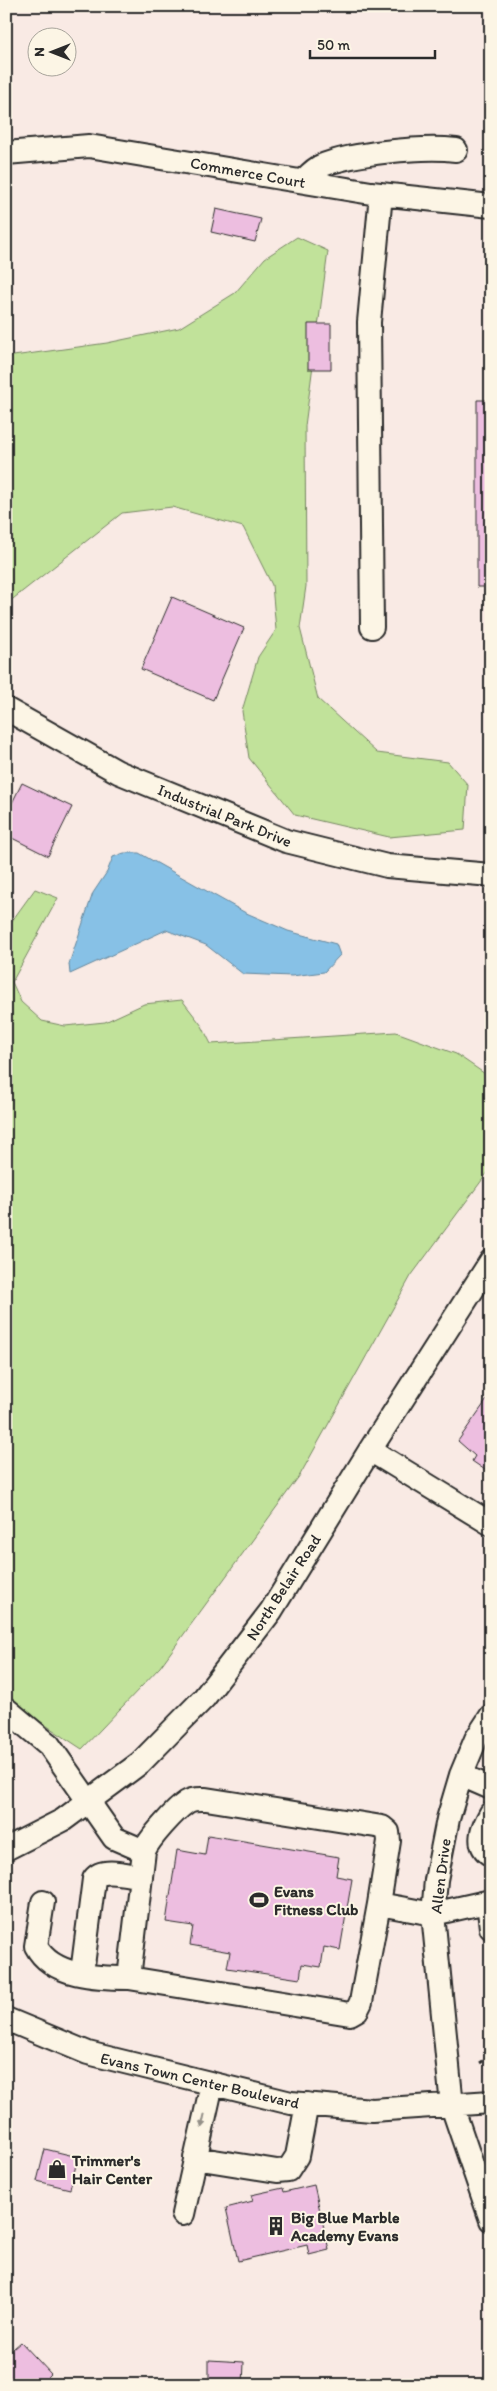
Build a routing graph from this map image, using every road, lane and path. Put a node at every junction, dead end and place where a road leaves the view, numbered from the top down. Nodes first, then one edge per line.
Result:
1 (456, 150) dead end
2 (6, 153) edge
3 (303, 181) junction
4 (381, 194) junction
5 (491, 206) edge
6 (372, 627) dead end
7 (6, 709) edge
8 (491, 875) edge
9 (491, 1261) edge
10 (370, 1450) junction
11 (491, 1524) edge
12 (6, 1708) edge
13 (491, 1716) edge
14 (461, 1775) junction
15 (491, 1788) edge
16 (88, 1802) junction
17 (491, 1813) edge
18 (6, 1849) edge
19 (144, 1852) junction
20 (491, 1855) edge
21 (141, 1877) junction
22 (489, 1901) edge
23 (43, 1902) dead end
24 (379, 1904) junction
25 (433, 1914) junction
26 (491, 1928) edge
27 (82, 1973) junction
28 (129, 1978) junction
29 (6, 2018) edge
30 (491, 2056) edge
31 (480, 2062) dead end
32 (212, 2084) junction
33 (491, 2102) edge
34 (307, 2104) junction
35 (452, 2106) junction
36 (195, 2158) junction
37 (183, 2214) dead end
38 (491, 2220) edge

1 - 3 street
2 - 3 street, Commerce Court
3 - 4 street, Commerce Court
4 - 5 street, Commerce Court
4 - 6 street
7 - 8 street, Industrial Park Drive
9 - 10 street, North Belair Road
10 - 11 street
10 - 16 street, North Belair Road
12 - 16 street
13 - 14 street, Allen Drive
14 - 15 street
14 - 25 street, Allen Drive
16 - 18 street, North Belair Road
16 - 19 street
17 - 20 street
19 - 21 street
19 - 24 street
21 - 27 street
21 - 28 street
22 - 25 street
22 - 26 street
23 - 27 street
24 - 25 street
24 - 28 street
25 - 35 street, Allen Drive
27 - 28 street
29 - 32 street, Evans Town Center Boulevard
30 - 31 path
32 - 34 street, Evans Town Center Boulevard
32 -> 36 street
33 - 35 street, Evans Town Center Boulevard
34 - 35 street, Evans Town Center Boulevard
34 - 36 street
35 - 38 street, Allen Drive
36 - 37 street

